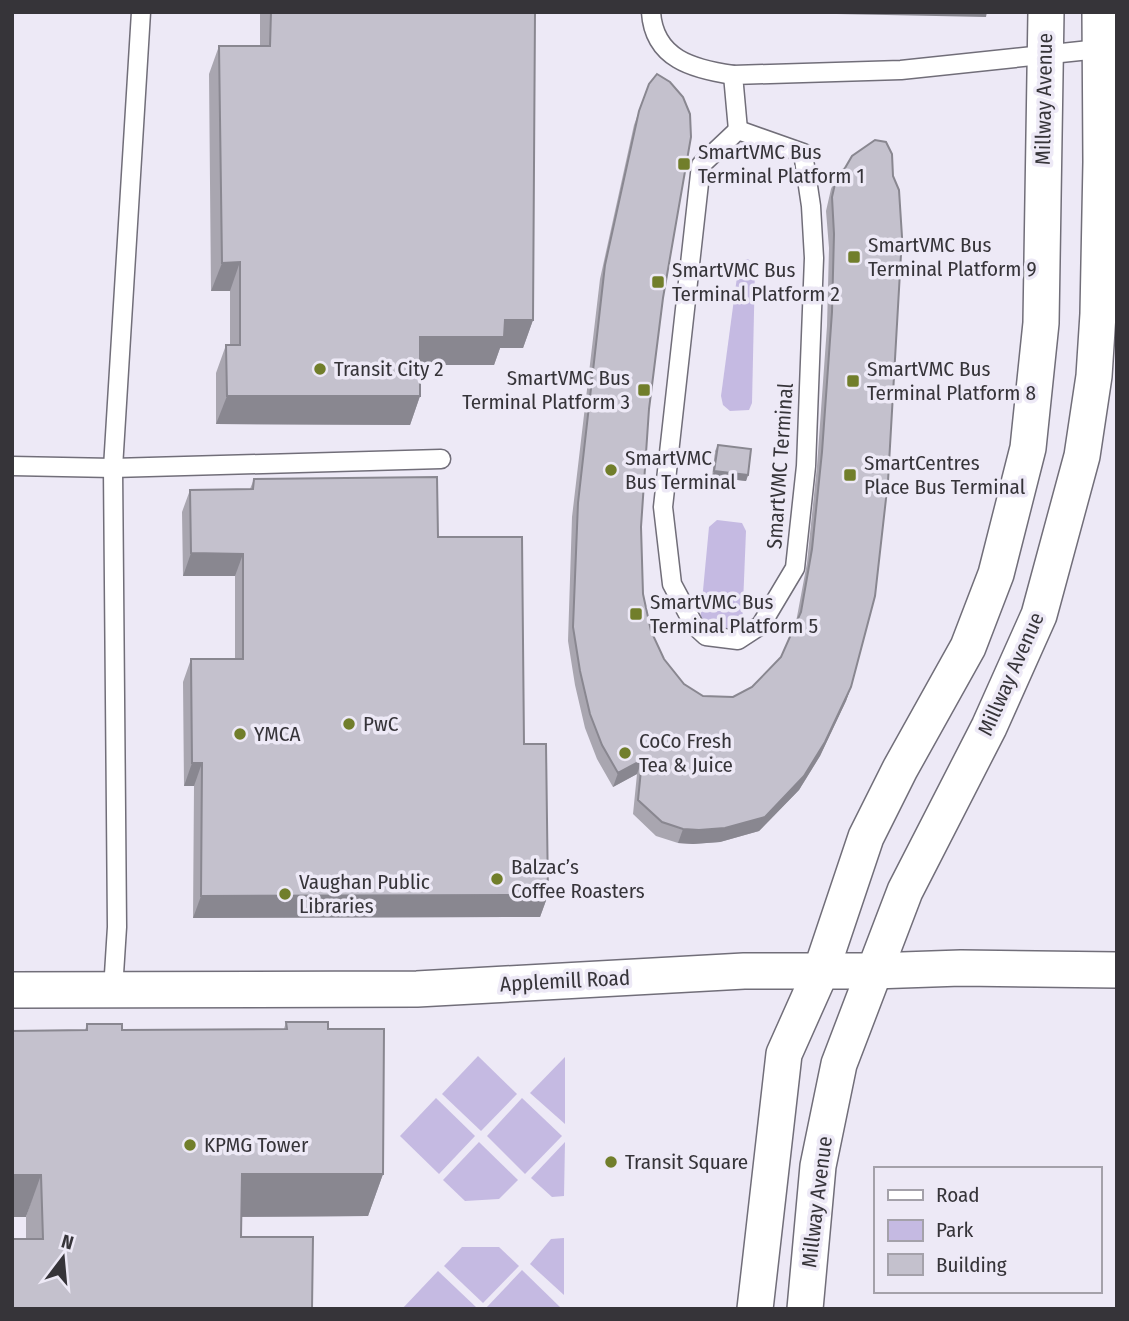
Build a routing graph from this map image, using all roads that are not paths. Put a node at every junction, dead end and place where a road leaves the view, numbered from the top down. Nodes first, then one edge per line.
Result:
1 (141, 12) edge
2 (651, 12) edge
3 (1046, 12) edge
4 (1100, 12) edge
5 (1099, 49) junction
6 (1044, 54) junction
7 (733, 75) junction
8 (738, 130) junction
9 (1103, 408) edge
10 (441, 459) dead end
11 (12, 466) edge
12 (113, 468) junction
13 (1117, 970) edge
14 (821, 971) junction
15 (873, 971) junction
16 (12, 990) edge
17 (113, 990) junction
18 (755, 1309) edge
19 (805, 1309) edge

1 - 12 lane
2 - 7 lane
3 - 6 street, Millway Avenue
4 - 5 street, Millway Avenue
5 - 6 lane
5 - 9 street, Millway Avenue
6 - 7 lane
6 - 14 street, Millway Avenue
7 - 8 lane
8 - 8 lane, SmartVMC Terminal
9 - 15 street, Millway Avenue
10 - 12 lane
11 - 12 lane
12 - 17 lane
13 - 15 street, Applemill Road
14 - 15 street, Applemill Road
14 - 17 street, Applemill Road
14 - 18 street, Millway Avenue
15 - 19 street, Millway Avenue
16 - 17 street, Applemill Road

